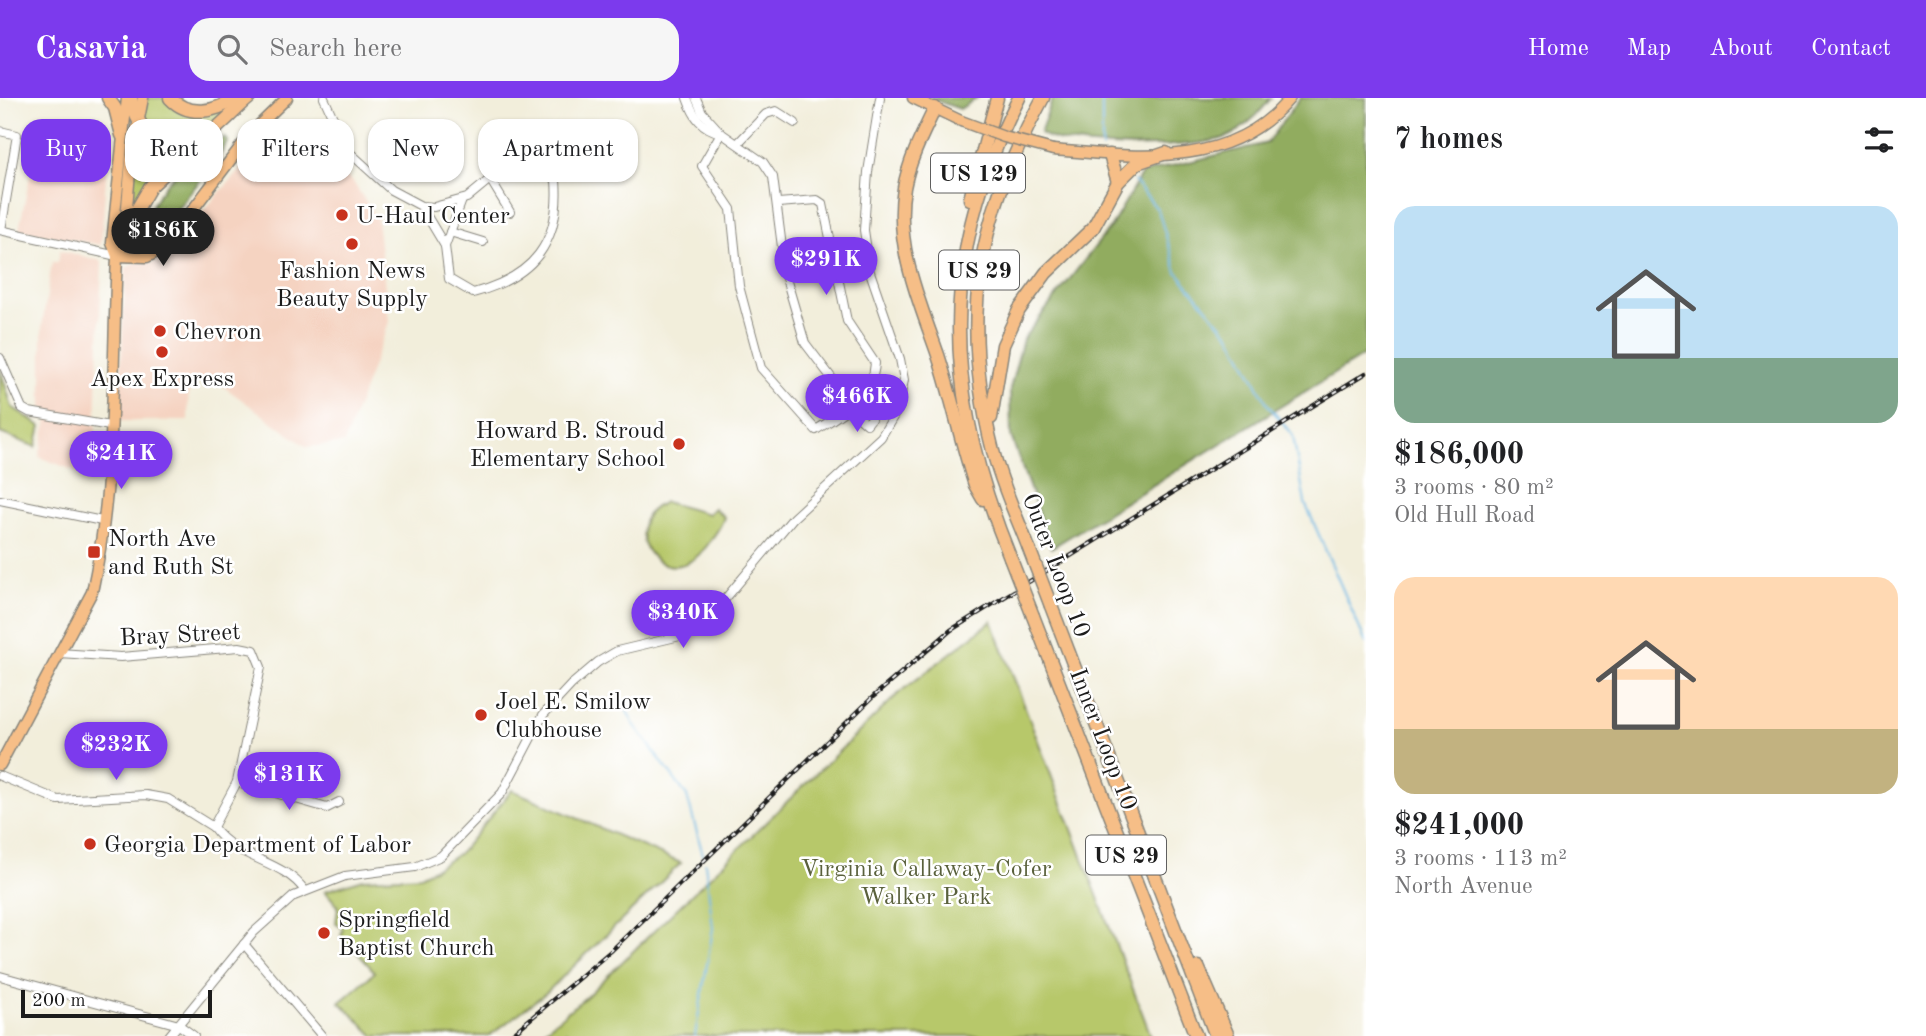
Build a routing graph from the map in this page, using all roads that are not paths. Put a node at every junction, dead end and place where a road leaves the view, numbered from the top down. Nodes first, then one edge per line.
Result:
1 (108, 98) edge
2 (129, 98) edge
3 (143, 98) edge
4 (170, 98) edge
5 (236, 98) edge
6 (249, 98) edge
7 (287, 98) edge
8 (324, 98) edge
9 (687, 98) edge
10 (695, 98) edge
11 (880, 98) edge
12 (913, 98) edge
13 (997, 98) edge
14 (1019, 98) edge
15 (1043, 98) edge
16 (1290, 98) edge
17 (935, 108) junction
18 (136, 119) edge
19 (139, 119) edge
20 (223, 120) edge
21 (795, 123) dead end
22 (0, 131) edge
23 (721, 133) junction
24 (122, 135) junction
25 (738, 143) junction
26 (1166, 153) junction
27 (1110, 155) junction
28 (131, 182) edge
29 (155, 182) edge
30 (486, 182) edge
31 (492, 182) edge
32 (556, 182) edge
33 (1118, 182) junction
34 (462, 200) junction
35 (778, 203) junction
36 (421, 206) junction
37 (510, 212) dead end
38 (1, 230) edge
39 (125, 230) junction
40 (450, 232) junction
41 (482, 242) dead end
42 (445, 246) junction
43 (965, 248) junction
44 (117, 256) junction
45 (0, 358) edge
46 (853, 406) junction
47 (110, 426) junction
48 (993, 453) junction
49 (0, 500) edge
50 (994, 516) junction
51 (102, 521) junction
52 (59, 653) junction
53 (0, 765) edge
54 (0, 776) edge
55 (237, 782) junction
56 (339, 802) dead end
57 (213, 827) junction
58 (1144, 849) junction
59 (305, 891) junction
60 (244, 944) junction
61 (0, 976) edge
62 (179, 1025) junction
63 (169, 1036) edge
64 (194, 1036) edge
65 (323, 1036) edge
66 (1196, 1036) edge
67 (1216, 1036) edge
68 (1228, 1036) edge

1 - 24 highway
2 - 18 highway
2 - 24 main road
3 - 19 main road
4 - 5 highway
6 - 20 highway
7 - 44 main road
8 - 36 street
9 - 23 street
10 - 23 street
11 - 59 street
12 - 17 main road
13 - 43 highway, US 129
14 - 43 highway, US 29
15 - 48 highway, Outer Loop 10 / US 29
16 - 26 main road
17 - 27 main road, bridge
17 - 50 highway
21 - 25 street
22 - 38 street
23 - 25 street
23 - 46 street
24 - 44 main road
25 - 35 street
26 - 27 main road
26 - 33 highway
27 - 33 highway
28 - 39 main road
29 - 39 highway
30 - 34 street
31 - 37 street
32 - 42 street
33 - 48 highway
34 - 36 street
34 - 40 street
35 - 46 street
35 - 46 street
36 - 42 street
38 - 44 street
39 - 44 main road
40 - 41 street
40 - 42 street
43 - 50 highway, Inner Loop 10 / US 29
44 - 47 main road
45 - 47 street
47 - 51 main road
48 - 58 highway, Outer Loop 10 / US 29, bridge
49 - 51 street
50 - 66 highway, Inner Loop 10 / US 29, bridge
51 - 52 main road
52 - 53 main road
52 - 55 street, Bray Street
54 - 57 street
55 - 56 street
55 - 57 street, Bray Street
57 - 59 street
58 - 67 highway, Outer Loop 10 / US 29
58 - 68 highway
59 - 60 street
60 - 62 street
60 - 65 street
61 - 62 street
62 - 63 street
62 - 64 street

